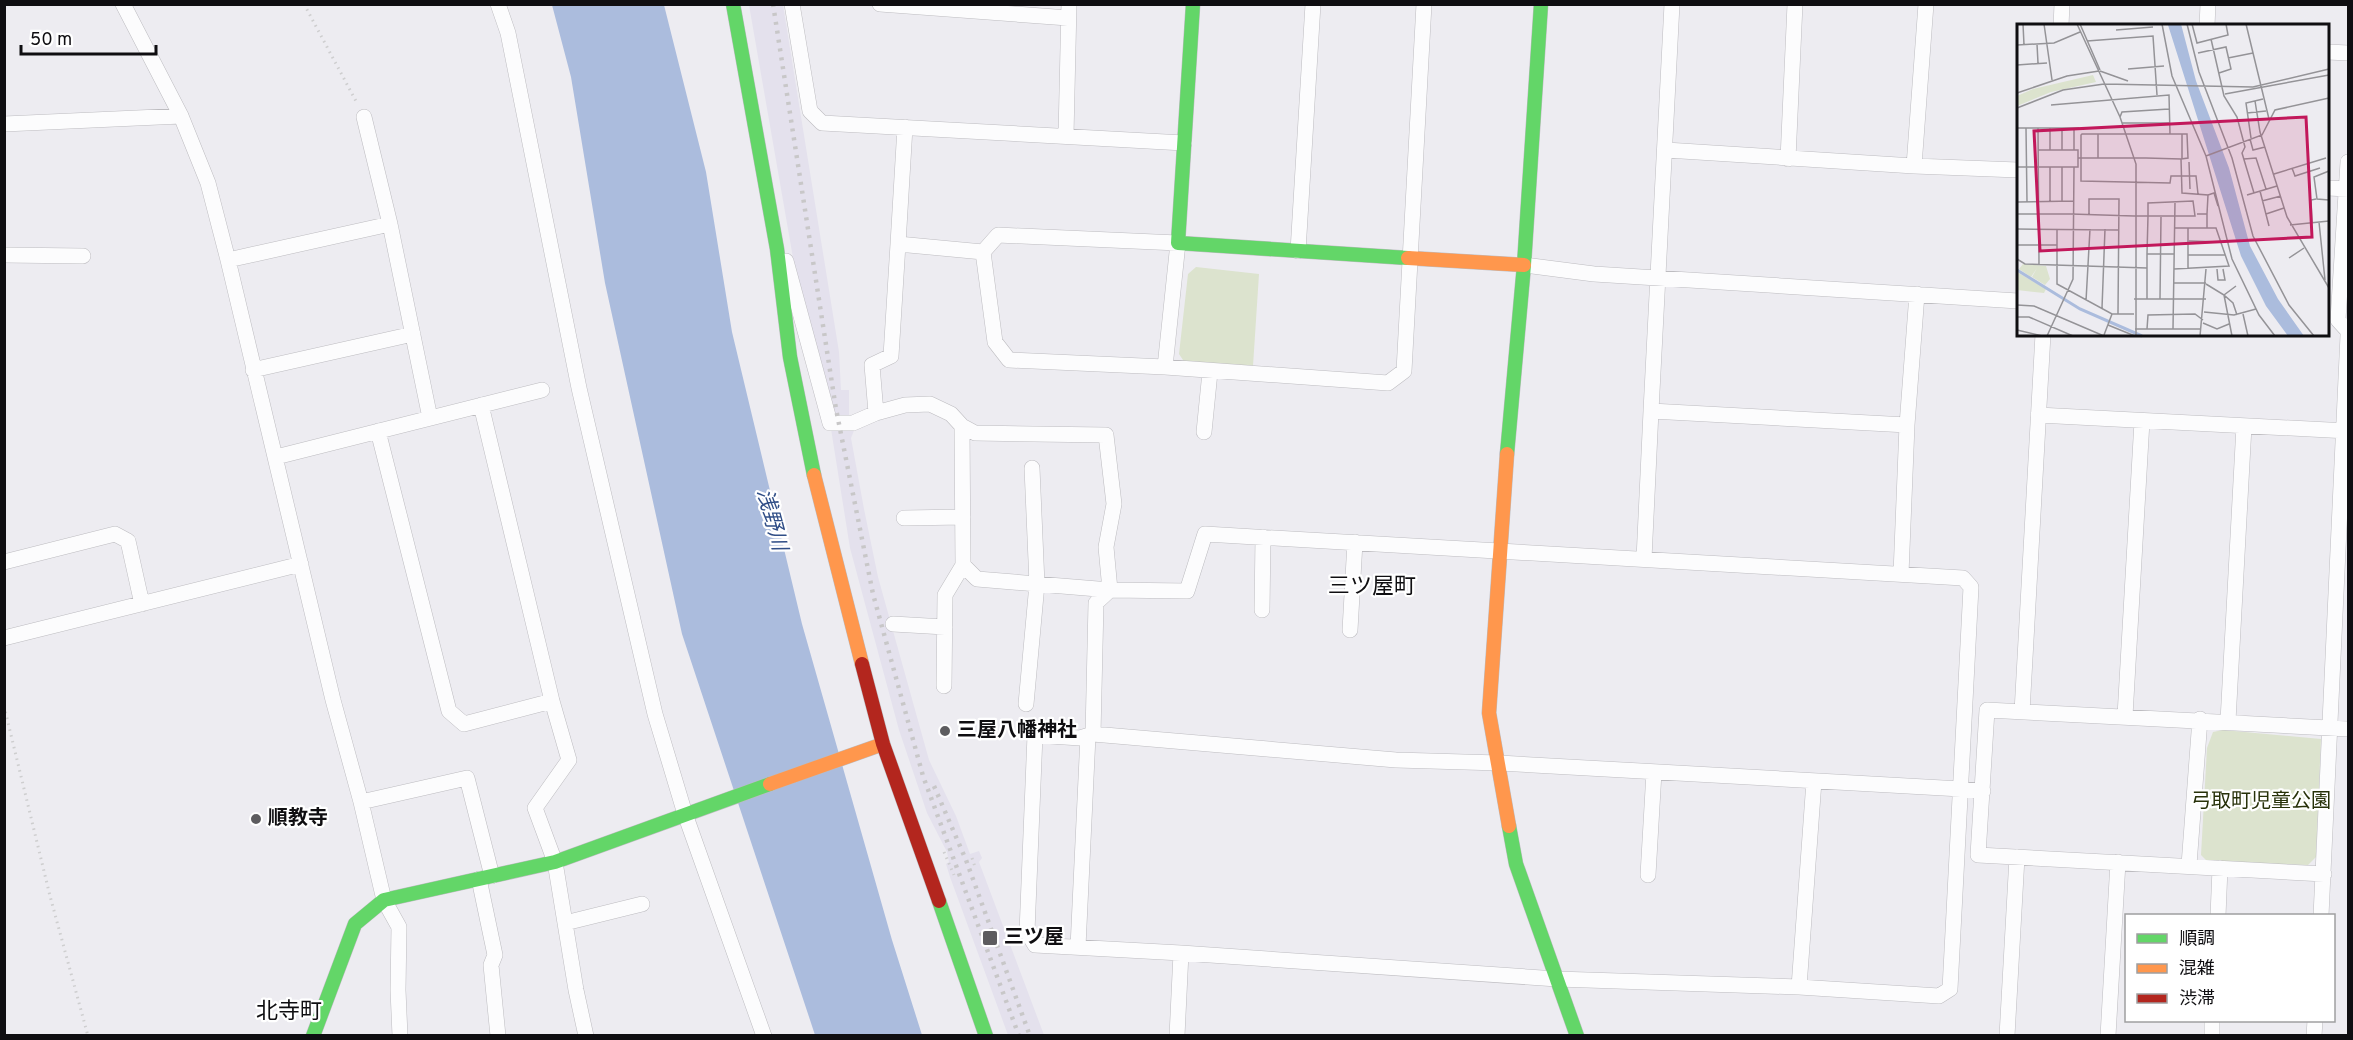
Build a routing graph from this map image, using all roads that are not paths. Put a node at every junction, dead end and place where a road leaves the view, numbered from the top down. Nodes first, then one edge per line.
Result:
1 (123, 4) edge
2 (498, 4) edge
3 (733, 4) edge
4 (792, 4) edge
5 (880, 4) edge
6 (1193, 4) edge
7 (1313, 4) edge
8 (1424, 4) edge
9 (1541, 4) edge
10 (1672, 4) edge
11 (1795, 4) edge
12 (1926, 4) edge
13 (2062, 4) edge
14 (2208, 4) edge
15 (1069, 11) edge
16 (2061, 24) edge
17 (2207, 24) edge
18 (2329, 52) edge
19 (2349, 53) edge
20 (361, 112) road end
21 (180, 116) junction
22 (4, 124) edge
23 (905, 127) junction
24 (1065, 135) junction
25 (1184, 143) junction
26 (1666, 150) junction
27 (1788, 159) junction
28 (2349, 162) edge
29 (1914, 166) junction
30 (2017, 170) edge
31 (2329, 188) edge
32 (2348, 189) edge
33 (390, 224) junction
34 (1178, 243) junction
35 (898, 244) junction
36 (777, 249) junction
37 (1298, 251) junction
38 (982, 252) junction
39 (4, 255) edge
40 (83, 256) dead end
41 (1409, 258) junction
42 (228, 260) junction
43 (1524, 265) junction
44 (1657, 277) junction
45 (1917, 294) junction
46 (2017, 302) edge
47 (2342, 325) edge
48 (413, 334) junction
49 (2043, 336) edge
50 (1165, 367) junction
51 (253, 370) junction
52 (1210, 372) junction
53 (542, 390) dead end
54 (481, 405) junction
55 (1651, 411) junction
56 (876, 413) junction
57 (2038, 415) junction
58 (430, 418) junction
59 (2142, 421) junction
60 (1907, 425) junction
61 (962, 426) junction
62 (2244, 426) junction
63 (378, 431) junction
64 (2347, 431) edge
65 (1204, 432) dead end
66 (276, 457) junction
67 (1032, 468) dead end
68 (963, 517) junction
69 (904, 518) dead end
70 (1263, 537) junction
71 (1355, 542) junction
72 (1499, 550) junction
73 (1644, 559) junction
74 (4, 562) edge
75 (301, 564) junction
76 (963, 565) junction
77 (1901, 574) junction
78 (1037, 584) junction
79 (1110, 590) junction
80 (142, 604) junction
81 (1262, 610) dead end
82 (893, 624) dead end
83 (945, 627) junction
84 (1350, 630) dead end
85 (4, 638) edge
86 (944, 686) dead end
87 (552, 701) junction
88 (1026, 704) dead end
89 (2022, 712) junction
90 (2125, 716) junction
91 (2200, 719) junction
92 (2228, 721) junction
93 (2331, 727) junction
94 (2349, 729) edge
95 (1090, 735) junction
96 (883, 744) junction
97 (1499, 763) junction
98 (1654, 772) junction
99 (1814, 780) junction
100 (1961, 789) junction
101 (1983, 790) junction
102 (361, 802) junction
103 (685, 814) junction
104 (2018, 857) junction
105 (555, 862) junction
106 (2118, 862) junction
107 (2188, 865) junction
108 (2220, 868) junction
109 (2324, 874) junction
110 (1648, 875) dead end
111 (486, 878) junction
112 (384, 900) junction
113 (642, 904) dead end
114 (2218, 914) edge
115 (2321, 914) edge
116 (565, 923) junction
117 (1078, 947) junction
118 (1181, 952) junction
119 (1557, 980) junction
120 (1799, 987) junction
121 (318, 1031) edge
122 (400, 1035) edge
123 (498, 1035) edge
124 (586, 1035) edge
125 (764, 1035) edge
126 (986, 1035) edge
127 (1177, 1035) edge
128 (1577, 1035) edge
129 (2007, 1035) edge
130 (2108, 1035) edge

1 - 21 street
2 - 103 street
3 - 36 street
4 - 23 street
5 - 15 street
6 - 25 street
7 - 37 street
8 - 41 street
9 - 43 street
10 - 26 street
11 - 27 street
12 - 29 street
13 - 16 street
14 - 17 street
15 - 24 street
18 - 19 street
20 - 33 street
21 - 22 street
21 - 42 street
23 - 24 street
23 - 35 street
24 - 25 street
25 - 34 street
26 - 27 street
26 - 44 street
27 - 29 street
28 - 32 street
29 - 30 street
31 - 32 street
32 - 47 street
33 - 42 street
33 - 48 street
34 - 37 street
34 - 38 street
34 - 50 street
35 - 38 street
35 - 56 street
36 - 56 street
36 - 96 street
37 - 41 street
38 - 50 street
39 - 40 street
41 - 43 street
41 - 52 street
42 - 51 street
43 - 44 street
43 - 72 street
44 - 45 street
44 - 55 street
45 - 46 street
45 - 60 street
47 - 64 street
48 - 51 street
48 - 58 street
49 - 57 street
50 - 52 street
51 - 66 street
52 - 65 street
53 - 54 street
54 - 58 street
54 - 87 street
55 - 60 street
55 - 73 street
56 - 61 street
57 - 59 street
57 - 89 street
58 - 63 street
59 - 62 street
59 - 90 street
60 - 77 street
61 - 68 street
61 - 79 street
62 - 64 street
62 - 92 street
63 - 66 street
63 - 87 street
64 - 93 street
66 - 75 street
67 - 78 street
68 - 69 street
68 - 76 street
70 - 71 street
70 - 79 street
70 - 81 street
71 - 72 street
71 - 84 street
72 - 73 street
72 - 97 street
73 - 77 street
74 - 80 street
75 - 80 street
75 - 102 street
76 - 78 street
76 - 83 street
77 - 100 street
78 - 79 street
78 - 88 street
79 - 95 street
80 - 85 street
82 - 83 street
83 - 86 street
87 - 105 street
89 - 90 street
89 - 101 street
90 - 91 street
91 - 92 street
91 - 107 street
92 - 93 street
93 - 94 street
93 - 109 street
95 - 97 street
95 - 117 street
95 - 117 street
96 - 103 street
96 - 126 street
97 - 98 street
97 - 119 street
98 - 99 street
98 - 110 street
99 - 100 street
99 - 120 street
100 - 101 street
100 - 120 street
101 - 104 street
102 - 111 street
102 - 112 street
103 - 105 street
103 - 125 street
104 - 106 street
104 - 129 street
105 - 111 street
105 - 116 street
106 - 107 street
106 - 130 street
107 - 108 street
108 - 109 street
108 - 114 street
109 - 115 street
111 - 112 street
111 - 123 street
112 - 121 street
112 - 122 street
113 - 116 street
116 - 124 street
117 - 118 street
118 - 119 street
118 - 127 street
119 - 120 street
119 - 128 street

